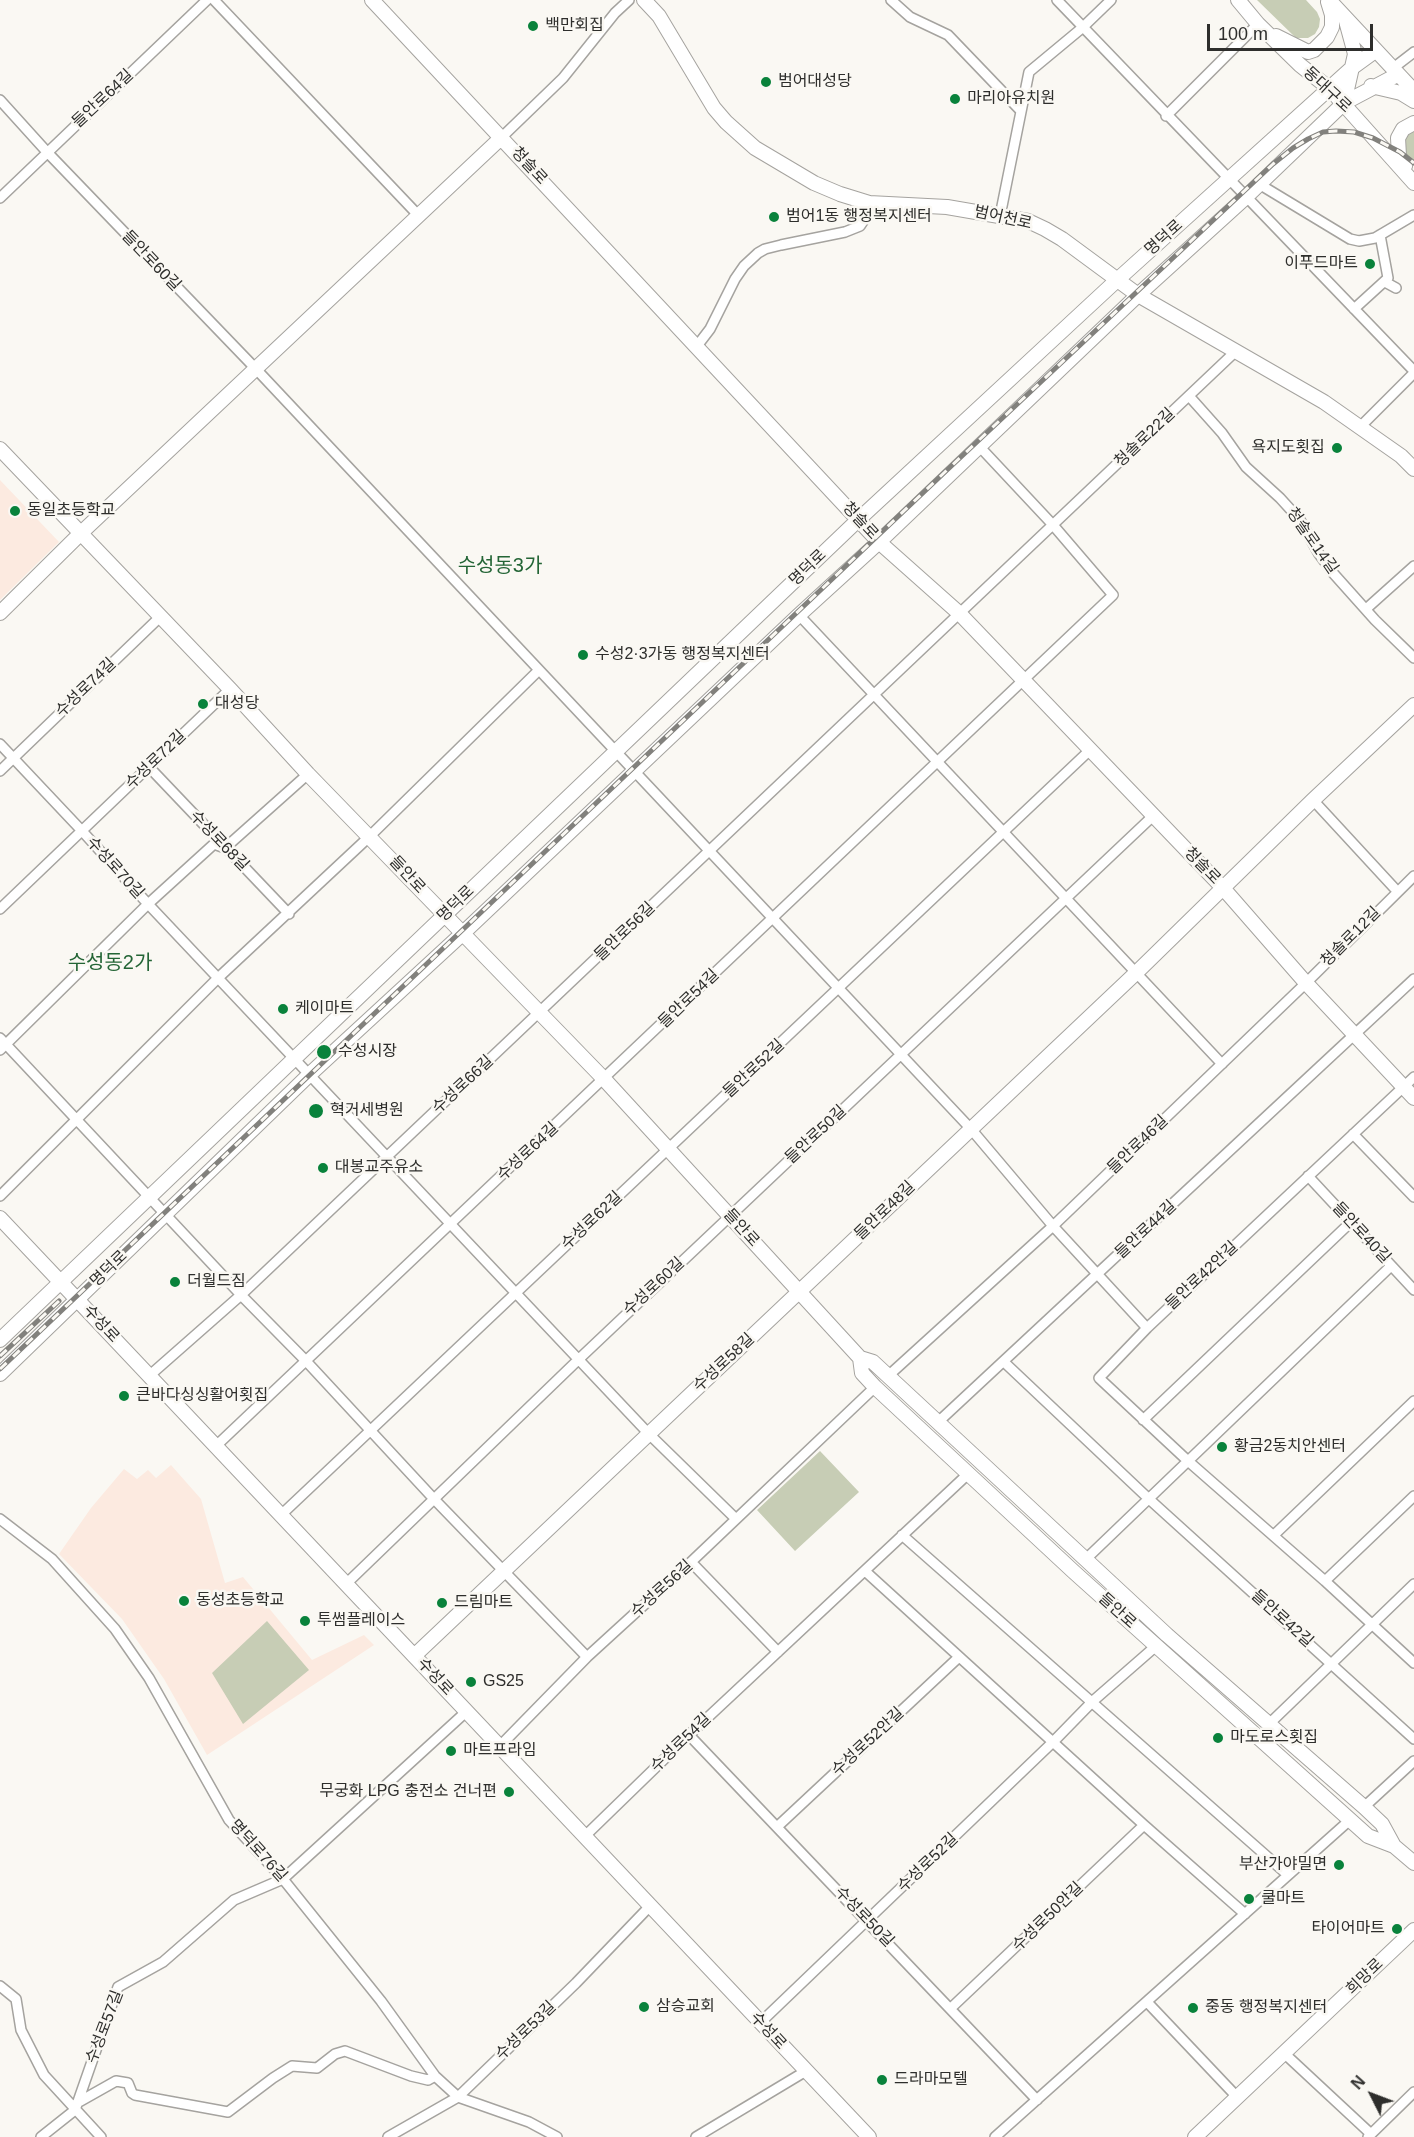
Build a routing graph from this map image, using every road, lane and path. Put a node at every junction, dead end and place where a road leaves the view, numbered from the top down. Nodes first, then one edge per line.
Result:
1 (207, 0) edge
2 (214, 0) edge
3 (372, 0) edge
4 (629, 0) edge
5 (644, 0) edge
6 (891, 0) edge
7 (1057, 0) edge
8 (1111, 0) edge
9 (1238, 0) edge
10 (1328, 0) edge
11 (1345, 18) junction
12 (1082, 28) junction
13 (1262, 28) junction
14 (1375, 51) junction
15 (1414, 52) edge
16 (1353, 67) junction
17 (1395, 72) junction
18 (1348, 85) junction
19 (1373, 86) junction
20 (1330, 89) junction
21 (1414, 91) edge
22 (0, 100) edge
23 (1414, 101) edge
24 (1344, 103) junction
25 (1020, 110) junction
26 (1166, 116) junction
27 (1414, 123) edge
28 (502, 137) junction
29 (47, 152) junction
30 (1229, 181) junction
31 (1414, 183) edge
32 (1259, 184) junction
33 (1246, 196) junction
34 (0, 198) edge
35 (869, 203) junction
36 (1414, 215) edge
37 (419, 216) junction
38 (1000, 216) junction
39 (1380, 235) junction
40 (1116, 281) junction
41 (1385, 282) junction
42 (1396, 288) dead end
43 (1137, 295) junction
44 (1354, 309) junction
45 (697, 346) junction
46 (1236, 351) junction
47 (256, 369) junction
48 (1414, 372) edge
49 (1189, 396) junction
50 (1360, 427) junction
51 (980, 446) junction
52 (0, 449) edge
53 (1414, 469) edge
54 (858, 520) junction
55 (1053, 525) junction
56 (81, 533) junction
57 (879, 542) junction
58 (1414, 566) edge
59 (1366, 609) junction
60 (0, 614) edge
61 (960, 614) junction
62 (799, 615) junction
63 (160, 618) junction
64 (1414, 658) edge
65 (539, 670) junction
66 (1024, 681) junction
67 (230, 689) junction
68 (874, 695) junction
69 (1414, 705) edge
70 (0, 744) edge
71 (1090, 750) junction
72 (616, 752) junction
73 (13, 759) junction
74 (938, 762) junction
75 (149, 767) junction
76 (0, 771) edge
77 (634, 771) junction
78 (308, 774) junction
79 (1312, 800) junction
80 (1153, 816) junction
81 (83, 832) junction
82 (1004, 832) junction
83 (370, 836) junction
84 (225, 848) junction
85 (710, 852) junction
86 (1414, 876) edge
87 (1223, 888) junction
88 (1397, 891) junction
89 (1067, 899) junction
90 (148, 904) junction
91 (0, 909) edge
92 (289, 914) junction
93 (444, 915) junction
94 (773, 919) junction
95 (462, 934) junction
96 (1137, 972) junction
97 (219, 978) junction
98 (1414, 979) edge
99 (1306, 983) junction
100 (839, 988) junction
101 (540, 1013) junction
102 (1354, 1036) junction
103 (2, 1044) edge
104 (901, 1055) junction
105 (296, 1059) junction
106 (1222, 1064) junction
107 (310, 1074) junction
108 (1414, 1077) edge
109 (604, 1079) junction
110 (1404, 1088) junction
111 (1414, 1098) edge
112 (78, 1119) junction
113 (972, 1129) junction
114 (1353, 1134) junction
115 (669, 1149) junction
116 (386, 1156) junction
117 (1308, 1176) junction
118 (0, 1196) edge
119 (150, 1196) junction
120 (1414, 1197) edge
121 (166, 1214) junction
122 (730, 1216) junction
123 (0, 1218) edge
124 (1351, 1222) junction
125 (451, 1224) junction
126 (1053, 1226) junction
127 (1391, 1266) junction
128 (1098, 1274) junction
129 (61, 1282) junction
130 (1414, 1290) edge
131 (515, 1292) junction
132 (800, 1293) junction
133 (241, 1295) junction
134 (77, 1300) junction
135 (1147, 1328) junction
136 (0, 1341) edge
137 (860, 1358) junction
138 (579, 1359) junction
139 (306, 1360) junction
140 (1004, 1362) junction
141 (0, 1374) edge
142 (150, 1376) junction
143 (888, 1376) junction
144 (875, 1387) junction
145 (1414, 1401) edge
146 (1143, 1420) junction
147 (937, 1423) junction
148 (370, 1430) junction
149 (649, 1434) junction
150 (216, 1446) junction
151 (1188, 1461) junction
152 (968, 1474) junction
153 (1414, 1496) edge
154 (433, 1498) junction
155 (1149, 1499) junction
156 (281, 1515) junction
157 (736, 1519) junction
158 (0, 1520) edge
159 (902, 1535) junction
160 (1274, 1535) junction
161 (1086, 1559) junction
162 (691, 1562) junction
163 (504, 1570) junction
164 (865, 1571) junction
165 (1325, 1581) junction
166 (346, 1584) junction
167 (1414, 1584) edge
168 (1372, 1625) junction
169 (1156, 1646) junction
170 (778, 1652) junction
171 (414, 1656) junction
172 (587, 1657) junction
173 (959, 1657) junction
174 (1414, 1663) edge
175 (1332, 1664) junction
176 (1093, 1701) junction
177 (467, 1711) junction
178 (1269, 1724) junction
179 (689, 1735) junction
180 (1414, 1740) edge
181 (1054, 1741) junction
182 (500, 1746) junction
183 (1414, 1761) edge
184 (1364, 1807) junction
185 (1351, 1819) junction
186 (1144, 1825) junction
187 (778, 1826) junction
188 (585, 1836) junction
189 (1394, 1846) junction
190 (1414, 1863) edge
191 (1288, 1875) junction
192 (283, 1879) junction
193 (650, 1906) junction
194 (1245, 1914) junction
195 (867, 1921) junction
196 (1414, 1930) edge
197 (0, 1986) edge
198 (1147, 2002) junction
199 (951, 2008) junction
200 (761, 2022) junction
201 (1285, 2054) junction
202 (806, 2071) junction
203 (435, 2076) junction
204 (1414, 2092) edge
205 (458, 2097) junction
206 (1238, 2098) junction
207 (1037, 2100) junction
208 (76, 2106) junction
209 (1370, 2136) edge
210 (41, 2137) edge
211 (101, 2137) edge
212 (388, 2137) edge
213 (557, 2137) edge
214 (696, 2137) edge
215 (869, 2137) edge
216 (995, 2137) edge
217 (1195, 2137) edge

1 - 29 street, 들안로64길
2 - 37 street
3 - 28 main road, 청솔로
4 - 28 street
5 - 35 main road, 범어천로
6 - 25 street
7 - 12 street
8 - 12 street
9 - 13 main road, 동대구로
10 - 11 main road
10 - 13 main road
11 - 14 main road
11 - 16 main road
12 - 25 street
12 - 26 street
13 - 20 main road, 동대구로
13 - 26 street
14 - 16 main road, 명덕로
14 - 17 main road
15 - 17 street
16 - 18 main road
16 - 20 main road, 명덕로
17 - 19 main road, 명덕로
17 - 21 main road
18 - 19 main road
18 - 20 main road
18 - 24 main road
19 - 23 main road
19 - 24 main road, 명덕로
20 - 24 main road, 동대구로
20 - 30 main road, 명덕로
22 - 29 street, 들안로60길
24 - 31 main road, 동대구로
24 - 32 main road, 명덕로
25 - 38 street
26 - 30 street
27 - 31 main road
28 - 37 main road
28 - 45 main road, 청솔로
29 - 34 street, 들안로64길
29 - 47 street, 들안로60길
30 - 33 street
30 - 40 main road, 명덕로
32 - 33 main road, 명덕로
32 - 39 street
33 - 43 main road, 명덕로
33 - 44 street
35 - 38 main road, 범어천로
35 - 45 street
36 - 39 street
37 - 47 main road
38 - 40 main road, 범어천로
39 - 41 street
40 - 43 main road, 범어천로
40 - 54 main road, 명덕로
41 - 42 street
41 - 44 street
43 - 46 main road, 범어천로
43 - 51 main road, 명덕로
44 - 48 street
45 - 54 main road, 청솔로
46 - 49 street, 청솔로22길
46 - 50 main road, 범어천로
47 - 56 main road
47 - 65 street, 들안로60길
48 - 50 street
49 - 55 street, 청솔로22길
49 - 59 street, 청솔로14길
50 - 53 main road, 범어천로
51 - 55 street
51 - 57 main road, 명덕로
52 - 56 main road, 들안로
54 - 57 main road, 청솔로
54 - 72 main road, 명덕로
55 - 61 street, 청솔로22길
55 - 66 street, 들안로54길
56 - 60 main road
56 - 63 main road, 들안로
57 - 61 main road, 청솔로
57 - 62 main road, 명덕로
58 - 59 street
59 - 64 street, 청솔로14길
61 - 66 main road, 청솔로
61 - 68 street, 들안로56길
62 - 68 street
62 - 77 main road, 명덕로
63 - 67 main road, 들안로
63 - 73 street, 수성로74길
65 - 72 street, 들안로60길
65 - 83 street
66 - 71 main road, 청솔로
66 - 74 street, 들안로54길
67 - 75 street, 수성로72길
67 - 78 main road, 들안로
68 - 74 street
68 - 85 street, 들안로56길
69 - 79 main road
70 - 73 street
71 - 80 main road, 청솔로
71 - 82 street, 들안로52길
72 - 77 street, 들안로60길
72 - 93 main road, 명덕로
73 - 76 street, 수성로74길
73 - 81 street
74 - 82 street
74 - 94 street, 들안로54길
75 - 81 street, 수성로72길
75 - 84 street, 수성로68길
77 - 85 street
77 - 95 main road, 명덕로
78 - 83 main road, 들안로
78 - 84 street
79 - 87 main road
79 - 88 street
80 - 87 main road, 청솔로
80 - 89 street, 들안로50길
81 - 90 street, 수성로70길
81 - 91 street, 수성로72길
82 - 89 street
82 - 100 street, 들안로52길
83 - 92 street
83 - 93 main road, 들안로
84 - 90 street, 수성로70길
84 - 92 street, 수성로68길
85 - 94 street
85 - 101 street, 들안로56길
86 - 88 street, 청솔로12길
87 - 96 main road, 들안로48길
87 - 99 main road, 청솔로
88 - 99 street, 청솔로12길
89 - 96 street
89 - 104 street, 들안로50길
90 - 97 street
90 - 103 street, 수성로70길
92 - 97 street
93 - 95 main road, 들안로
93 - 105 main road, 명덕로
94 - 100 street
94 - 109 street, 들안로54길
95 - 101 main road, 들안로
95 - 107 main road, 명덕로
96 - 106 street
96 - 113 main road, 들안로48길
97 - 105 street
97 - 112 street
98 - 102 street
99 - 102 main road, 청솔로
99 - 106 street, 들안로46길
100 - 104 street
100 - 115 street, 들안로52길
101 - 109 main road, 들안로
101 - 116 street, 수성로66길
102 - 110 main road, 청솔로
102 - 128 street, 들안로44길
103 - 112 street
104 - 113 street
104 - 122 street, 들안로50길
105 - 107 street
105 - 119 main road, 명덕로
106 - 126 street, 들안로46길
107 - 116 street
107 - 121 main road, 명덕로
108 - 110 street, 들안로42안길
109 - 115 main road, 들안로
109 - 125 street, 수성로64길
110 - 111 main road, 청솔로
110 - 114 street, 들안로42안길
112 - 118 street
112 - 119 street
113 - 126 street
113 - 132 main road, 들안로48길
114 - 117 street, 들안로42안길
114 - 120 street
115 - 122 main road, 들안로
115 - 131 street, 수성로62길
116 - 125 street
116 - 133 street, 수성로66길
117 - 124 street, 들안로40길
117 - 135 street, 들안로42안길
119 - 121 street
119 - 129 main road, 명덕로
121 - 133 street
121 - 134 main road, 명덕로
122 - 132 main road, 들안로
122 - 138 street, 수성로60길
123 - 129 main road, 수성로
124 - 127 street, 들안로40길
124 - 146 street
125 - 131 street
125 - 139 street, 수성로64길
126 - 128 street
126 - 143 street, 들안로46길
127 - 130 street, 들안로40길
127 - 151 street
128 - 135 street
128 - 140 street, 들안로44길
129 - 134 main road, 수성로
129 - 136 main road, 명덕로
131 - 138 street
131 - 148 street, 수성로62길
132 - 137 main road, 들안로
132 - 149 main road, 수성로58길
133 - 139 street
133 - 142 street, 수성로66길
134 - 141 main road, 명덕로
134 - 142 main road, 수성로
135 - 146 street, 들안로42안길
137 - 143 main road, 들안로
137 - 144 main road, 들안로
138 - 149 street
138 - 154 street, 수성로60길
139 - 148 street
139 - 150 street, 수성로64길
140 - 147 street, 들안로44길
140 - 155 street, 들안로42길
142 - 150 main road, 수성로
143 - 147 main road, 들안로
144 - 152 main road, 들안로
144 - 157 street, 수성로56길
145 - 160 street
146 - 151 street, 들안로42안길
147 - 161 main road, 들안로
148 - 154 street
148 - 156 street, 수성로62길
149 - 157 street
149 - 163 main road, 수성로58길
150 - 156 main road, 수성로
151 - 155 street
151 - 160 street
152 - 159 street, 수성로54길
152 - 169 main road, 들안로
153 - 165 street
154 - 163 street
154 - 166 street, 수성로60길
155 - 161 street
155 - 175 street, 들안로42길
156 - 166 main road, 수성로
157 - 162 street, 수성로56길
158 - 192 street, 명덕로76길
159 - 164 street, 수성로54길
159 - 176 street
160 - 165 street
161 - 178 main road, 들안로
162 - 170 street
162 - 172 street, 수성로56길
163 - 171 main road, 수성로58길
163 - 172 street
164 - 170 street, 수성로54길
164 - 173 street
165 - 168 street
166 - 171 main road, 수성로
167 - 168 street
168 - 174 street
168 - 175 street
169 - 176 street, 수성로52길
169 - 185 main road, 들안로
170 - 179 street, 수성로54길
171 - 177 main road, 수성로
172 - 182 street, 수성로56길
173 - 181 street
173 - 187 street, 수성로52안길
175 - 178 street
175 - 180 street, 들안로42길
176 - 181 street, 수성로52길
176 - 191 street
177 - 182 main road, 수성로
177 - 192 street, 수성로57길
178 - 184 main road, 들안로
179 - 187 street, 수성로50길
179 - 188 street, 수성로54길
181 - 186 street
181 - 195 street, 수성로52길
182 - 188 main road, 수성로
183 - 184 street
184 - 189 main road, 들안로
185 - 189 main road, 들안로
185 - 191 street
186 - 194 street
186 - 199 street, 수성로50안길
187 - 195 street, 수성로50길
188 - 193 main road, 수성로
189 - 190 main road, 들안로
191 - 194 street
192 - 203 street, 명덕로76길
192 - 208 street, 수성로57길
193 - 200 main road, 수성로
193 - 205 street, 수성로53길
194 - 198 street
195 - 199 street, 수성로50길
195 - 200 street, 수성로52길
196 - 201 main road, 희망로
197 - 208 street
198 - 206 street
198 - 207 street
199 - 207 street, 수성로50길
200 - 202 main road, 수성로
201 - 206 main road, 희망로
201 - 209 street
202 - 214 street
202 - 215 main road, 수성로
203 - 205 street, 명덕로76길
203 - 208 street
204 - 209 street
205 - 212 street, 수성로53길
205 - 213 street, 명덕로76길
206 - 217 main road, 희망로
207 - 216 street
208 - 210 street
208 - 211 street

